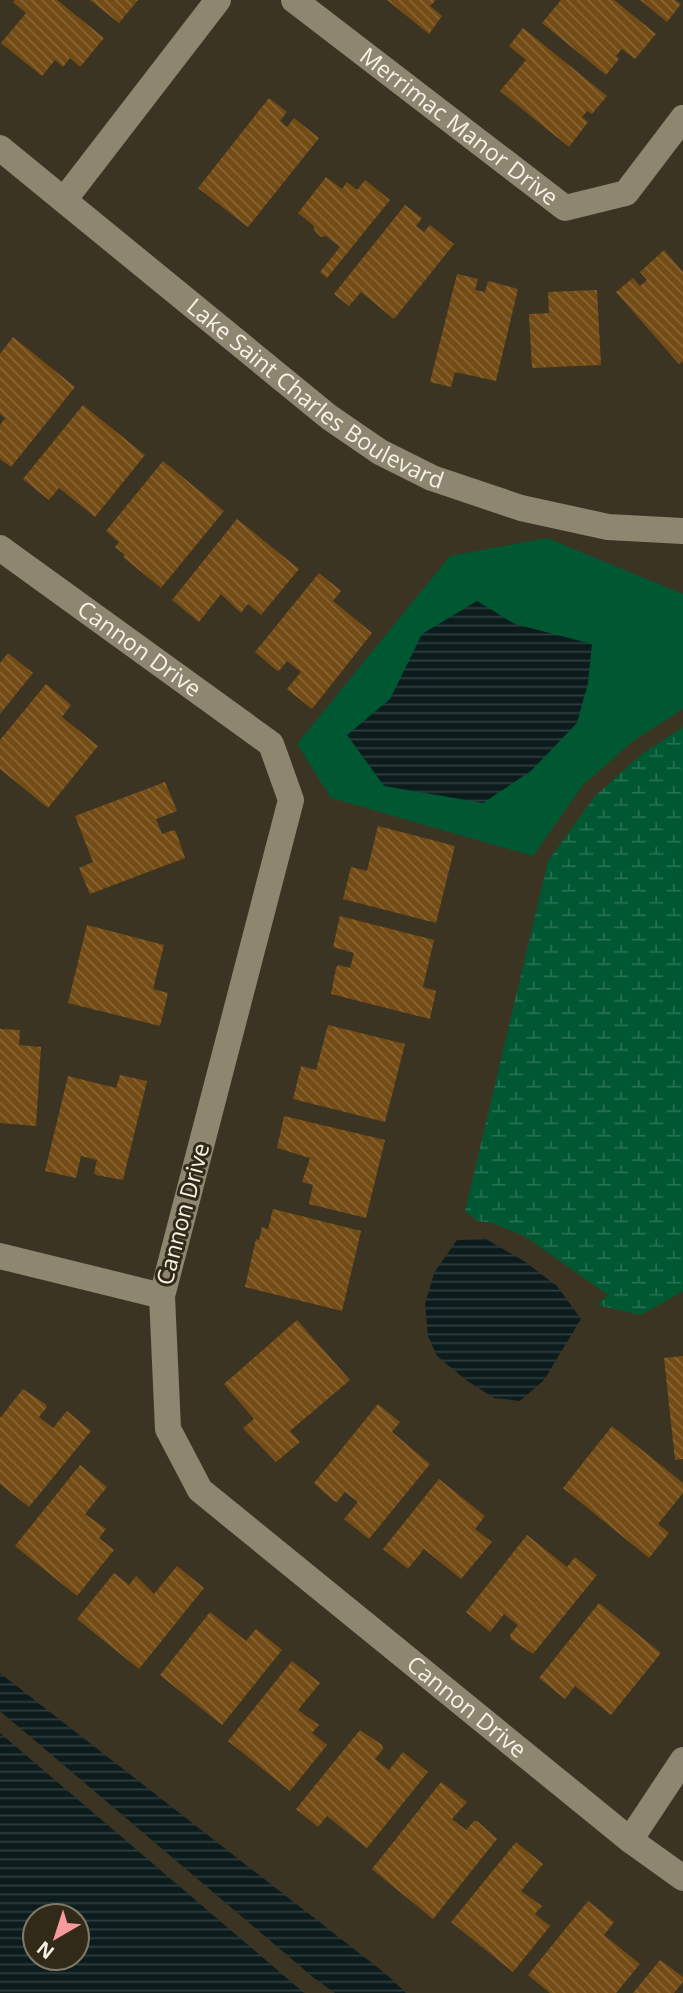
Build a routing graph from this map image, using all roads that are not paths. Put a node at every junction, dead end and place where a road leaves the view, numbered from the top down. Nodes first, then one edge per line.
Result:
1 (218, 0) edge
2 (294, 0) edge
3 (683, 118) edge
4 (0, 148) edge
5 (64, 200) junction
6 (683, 531) edge
7 (0, 548) edge
8 (0, 1256) edge
9 (162, 1296) junction
10 (683, 1760) edge
11 (630, 1840) junction
12 (683, 1878) edge

1 - 5 street
2 - 3 street, Merrimac Manor Drive
4 - 5 street, Lake Saint Charles Boulevard
5 - 6 street, Lake Saint Charles Boulevard
7 - 9 street, Cannon Drive
8 - 9 street
9 - 11 street, Cannon Drive
10 - 11 street
11 - 12 street, Cannon Drive

